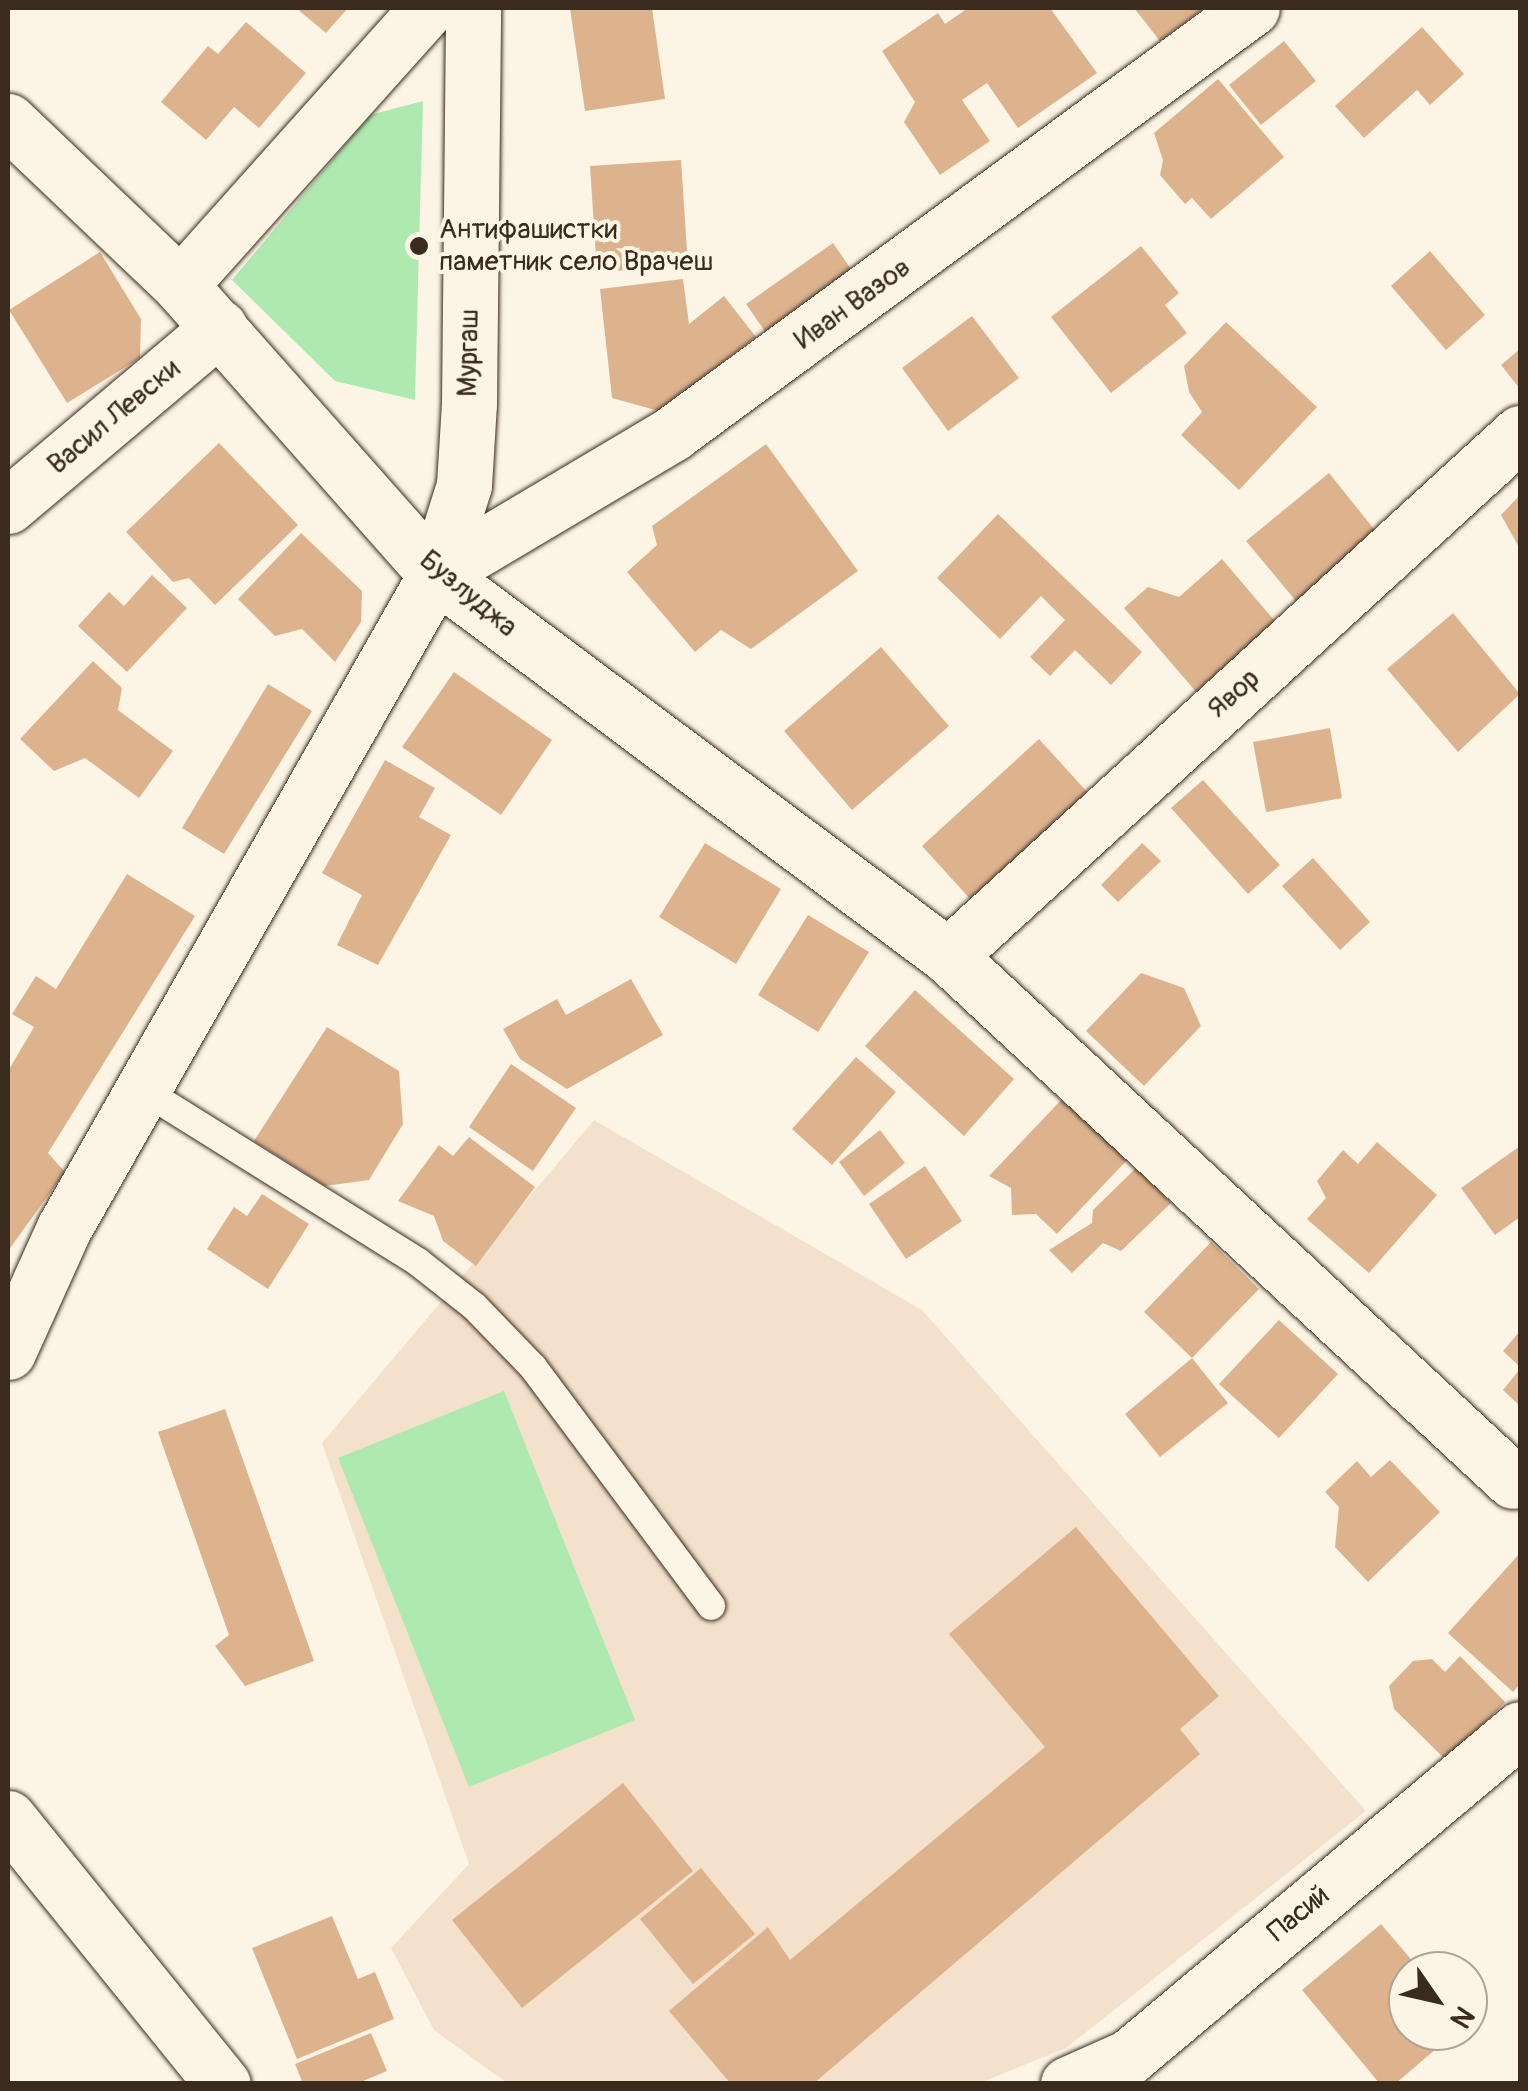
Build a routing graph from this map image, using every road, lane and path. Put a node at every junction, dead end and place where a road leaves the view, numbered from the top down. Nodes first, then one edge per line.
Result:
1 (428, 8) edge
2 (472, 8) edge
3 (1252, 8) edge
4 (8, 121) edge
5 (180, 285) junction
6 (220, 328) junction
7 (1520, 433) edge
8 (8, 506) edge
9 (436, 574) junction
10 (948, 956) junction
11 (143, 1090) junction
12 (14, 1339) edge
13 (8, 1388) edge
14 (1518, 1481) edge
15 (712, 1606) dead end
16 (1520, 1729) edge
17 (8, 1818) edge
18 (1136, 2070) edge
19 (223, 2084) edge
20 (1068, 2084) edge

1 - 5 street
2 - 9 street, Мургаш
3 - 9 street, Иван Вазов
4 - 5 street, Бузлуджа
5 - 6 street, Бузлуджа
6 - 8 street, Васил Левски
6 - 9 street, Бузлуджа
7 - 10 street, Явор
9 - 10 street, Бузлуджа
9 - 11 street, Мургаш
10 - 14 street, Бузлуджа
11 - 12 street, Мургаш
11 - 15 lane
12 - 13 street, Мургаш
16 - 18 street, Пасий
17 - 19 street
18 - 20 street, Пасий

